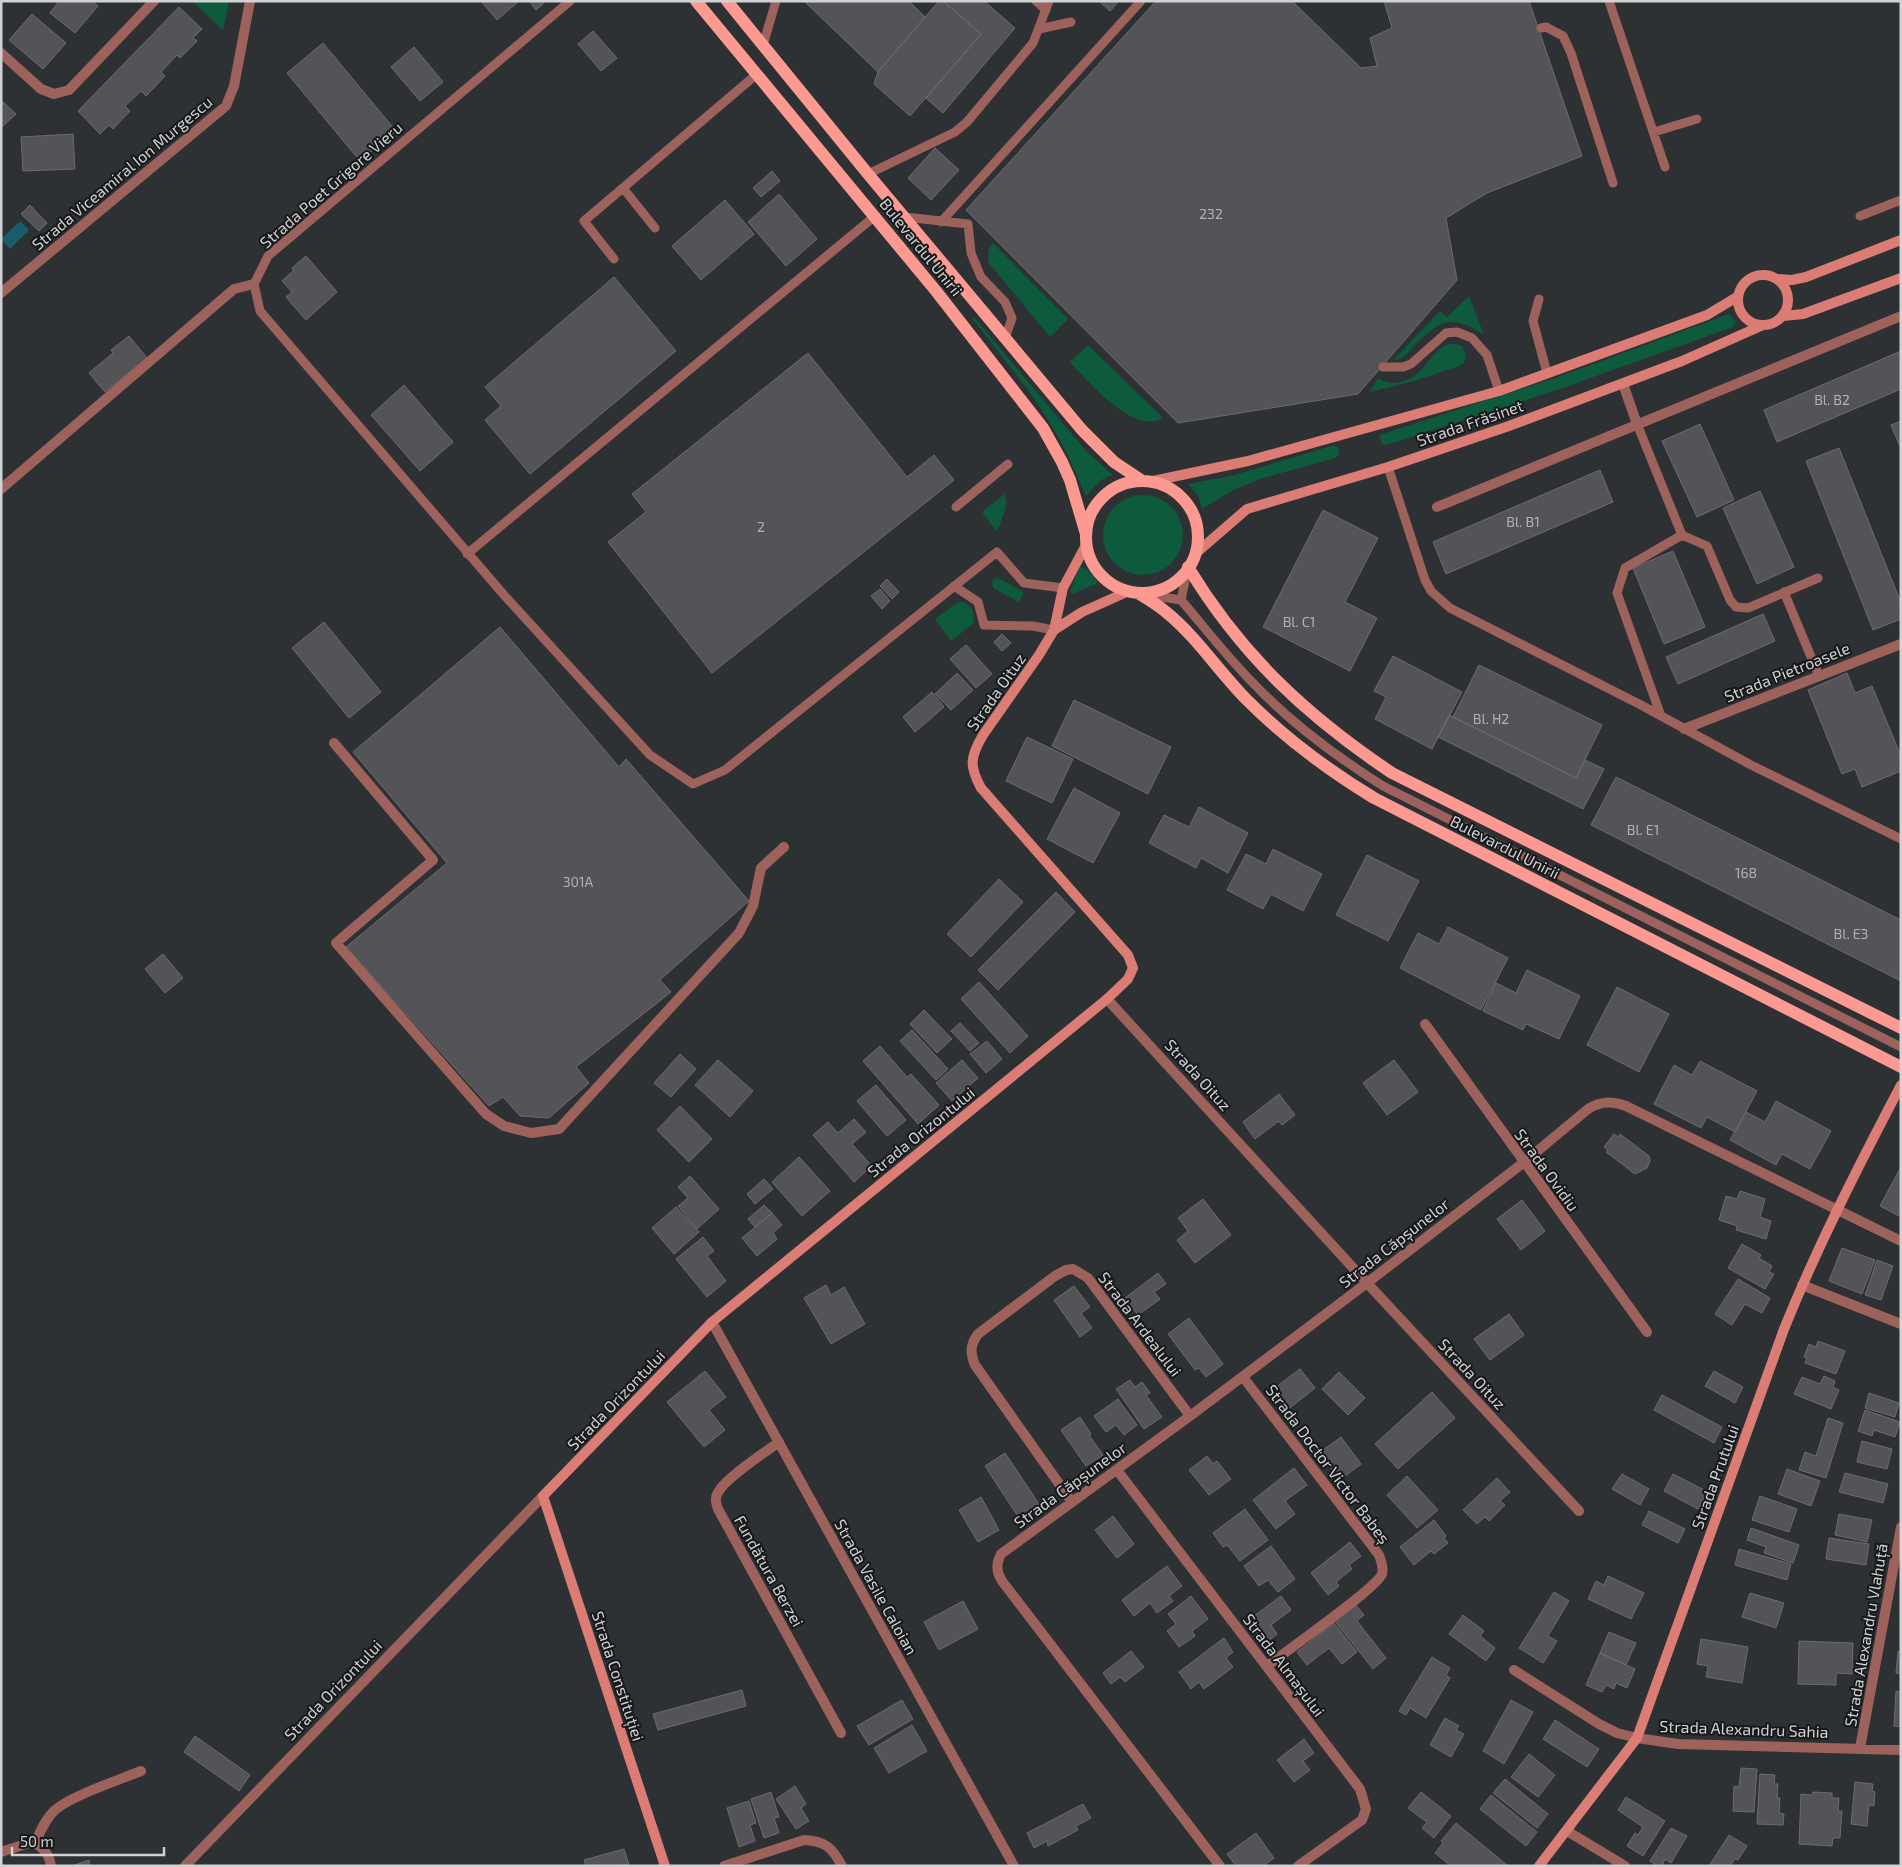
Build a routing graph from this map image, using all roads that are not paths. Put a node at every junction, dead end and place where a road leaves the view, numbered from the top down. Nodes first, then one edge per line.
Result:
1 (154, 1) edge
2 (250, 1) edge
3 (570, 1) edge
4 (696, 1) edge
5 (727, 1) edge
6 (776, 1) edge
7 (1036, 1) edge
8 (1141, 1) edge
9 (1609, 1) edge
10 (1047, 6) edge
11 (1071, 22) dead end
12 (1541, 28) dead end
13 (1039, 29) junction
14 (763, 45) junction
15 (1, 53) edge
16 (757, 74) junction
17 (1697, 119) dead end
18 (1654, 132) junction
19 (1665, 166) dead end
20 (868, 174) junction
21 (1613, 183) dead end
22 (623, 188) junction
23 (1901, 200) edge
24 (875, 216) junction
25 (1860, 216) dead end
26 (905, 217) junction
27 (941, 222) junction
28 (655, 228) dead end
29 (1901, 240) edge
30 (614, 259) dead end
31 (1777, 278) junction
32 (1901, 278) edge
33 (254, 284) junction
34 (1, 293) edge
35 (1737, 297) junction
36 (1539, 298) dead end
37 (1783, 316) junction
38 (1901, 316) edge
39 (1761, 326) junction
40 (1005, 338) junction
41 (1383, 367) dead end
42 (1547, 373) junction
43 (1623, 384) junction
44 (1499, 391) junction
45 (1637, 424) junction
46 (1008, 464) dead end
47 (1388, 467) junction
48 (1147, 481) junction
49 (1, 489) edge
50 (956, 507) dead end
51 (1437, 507) dead end
52 (1682, 535) junction
53 (1086, 540) junction
54 (468, 554) junction
55 (1195, 554) junction
56 (1188, 567) junction
57 (1818, 578) dead end
58 (954, 586) junction
59 (1063, 588) junction
60 (1134, 592) junction
61 (1784, 592) junction
62 (1181, 600) junction
63 (1054, 630) junction
64 (1901, 644) edge
65 (1819, 676) junction
66 (1662, 716) junction
67 (1684, 729) junction
68 (334, 743) dead end
69 (1901, 839) edge
70 (784, 847) dead end
71 (1108, 999) junction
72 (1425, 1024) dead end
73 (1901, 1028) edge
74 (1901, 1047) edge
75 (1901, 1067) edge
76 (1901, 1085) edge
77 (1523, 1163) junction
78 (1836, 1210) junction
79 (1901, 1241) edge
80 (1367, 1283) junction
81 (1802, 1285) junction
82 (712, 1322) junction
83 (1901, 1324) edge
84 (1647, 1332) dead end
85 (1243, 1377) junction
86 (1190, 1416) junction
87 (779, 1442) junction
88 (1117, 1470) junction
89 (543, 1496) junction
90 (1072, 1502) junction
91 (1580, 1511) dead end
92 (1901, 1527) edge
93 (1266, 1666) junction
94 (1514, 1670) dead end
95 (841, 1733) dead end
96 (1637, 1738) junction
97 (1860, 1748) junction
98 (1901, 1750) edge
99 (141, 1771) dead end
100 (1568, 1830) junction
101 (35, 1843) junction
102 (1, 1852) edge
103 (50, 1866) edge
104 (186, 1866) edge
105 (665, 1866) edge
106 (724, 1866) edge
107 (842, 1866) edge
108 (1014, 1866) edge
109 (1220, 1866) edge
110 (1298, 1866) edge
111 (1539, 1866) edge
112 (1625, 1866) edge

1 - 15 street
2 - 34 street, Strada Viceamiral Ion Murgescu
3 - 33 lane, Strada Poet Grigore Vieru
4 - 16 main road, Bulevardul Unirii
5 - 14 main road, Bulevardul Unirii
6 - 14 lane
7 - 10 lane
8 - 27 lane
9 - 18 lane
10 - 13 lane
11 - 13 lane
12 - 21 lane
13 - 20 lane
14 - 20 main road, Bulevardul Unirii
16 - 22 lane
16 - 24 main road, Bulevardul Unirii
17 - 18 lane
18 - 19 lane
20 - 26 main road, Bulevardul Unirii
22 - 28 lane
22 - 30 lane
23 - 25 lane
24 - 53 main road, Bulevardul Unirii
24 - 54 lane
26 - 27 lane
26 - 40 main road, Bulevardul Unirii
27 - 40 lane
29 - 31 street
31 - 35 street
31 - 37 street
32 - 37 street
33 - 49 street
33 - 54 lane
35 - 39 street
35 - 42 street, Strada Frăsinet
36 - 42 lane
37 - 39 street
38 - 45 street
39 - 43 street, Strada Frăsinet
40 - 48 main road, Bulevardul Unirii
41 - 44 lane
42 - 44 street, Strada Frăsinet
43 - 45 street
43 - 47 street, Strada Frăsinet
44 - 48 street, Strada Frăsinet
45 - 51 street
45 - 52 lane
46 - 50 lane
47 - 55 street, Strada Frăsinet
47 - 66 lane
48 - 53 main road
48 - 55 main road
52 - 61 lane
52 - 66 lane
53 - 59 street, Strada Oituz
53 - 60 main road
54 - 58 lane
55 - 56 main road
56 - 60 main road
56 - 62 lane
56 - 73 main road, Bulevardul Unirii
57 - 61 lane
58 - 59 lane
58 - 63 lane
59 - 63 street, Strada Oituz
60 - 62 lane
60 - 63 street, Strada Oituz
60 - 75 main road, Bulevardul Unirii
61 - 65 lane
62 - 74 lane
63 - 71 street, Strada Oituz
64 - 65 street, Strada Pietroasele
65 - 67 street, Strada Pietroasele
66 - 67 lane
67 - 69 lane
68 - 70 street
71 - 80 street, Strada Oituz
71 - 82 street, Strada Orizontului
72 - 77 street, Strada Ovidiu
76 - 78 street, Strada Prutului
77 - 78 street, Strada Căpșunelor
77 - 80 street, Strada Căpșunelor
77 - 84 street, Strada Ovidiu
78 - 79 street, Strada Căpșunelor
78 - 81 street, Strada Prutului
80 - 85 street, Strada Căpșunelor
80 - 91 street, Strada Oituz
81 - 83 street
81 - 96 street, Strada Prutului
82 - 87 street, Strada Vasile Caloian
82 - 89 street, Strada Orizontului
85 - 86 street, Strada Căpșunelor
85 - 93 street, Strada Doctor Victor Babeș
86 - 88 street, Strada Căpșunelor
86 - 90 street, Strada Ardealului
87 - 95 street, Fundătura Berzei
87 - 108 street, Strada Vasile Caloian
88 - 90 street, Strada Căpșunelor
88 - 93 street, Strada Almașului
89 - 104 street, Strada Orizontului
89 - 105 street, Strada Constituției
90 - 109 street, Strada Căpșunelor
92 - 97 street, Strada Alexandru Vlahuță
93 - 110 street, Strada Almașului
94 - 96 street, Strada Alexandru Sahia
96 - 97 street, Strada Alexandru Sahia
96 - 100 street, Strada Prutului
97 - 98 street, Strada Alexandru Sahia
99 - 101 street
100 - 111 street, Strada Prutului
100 - 112 street
101 - 102 street
101 - 103 street
106 - 107 street

